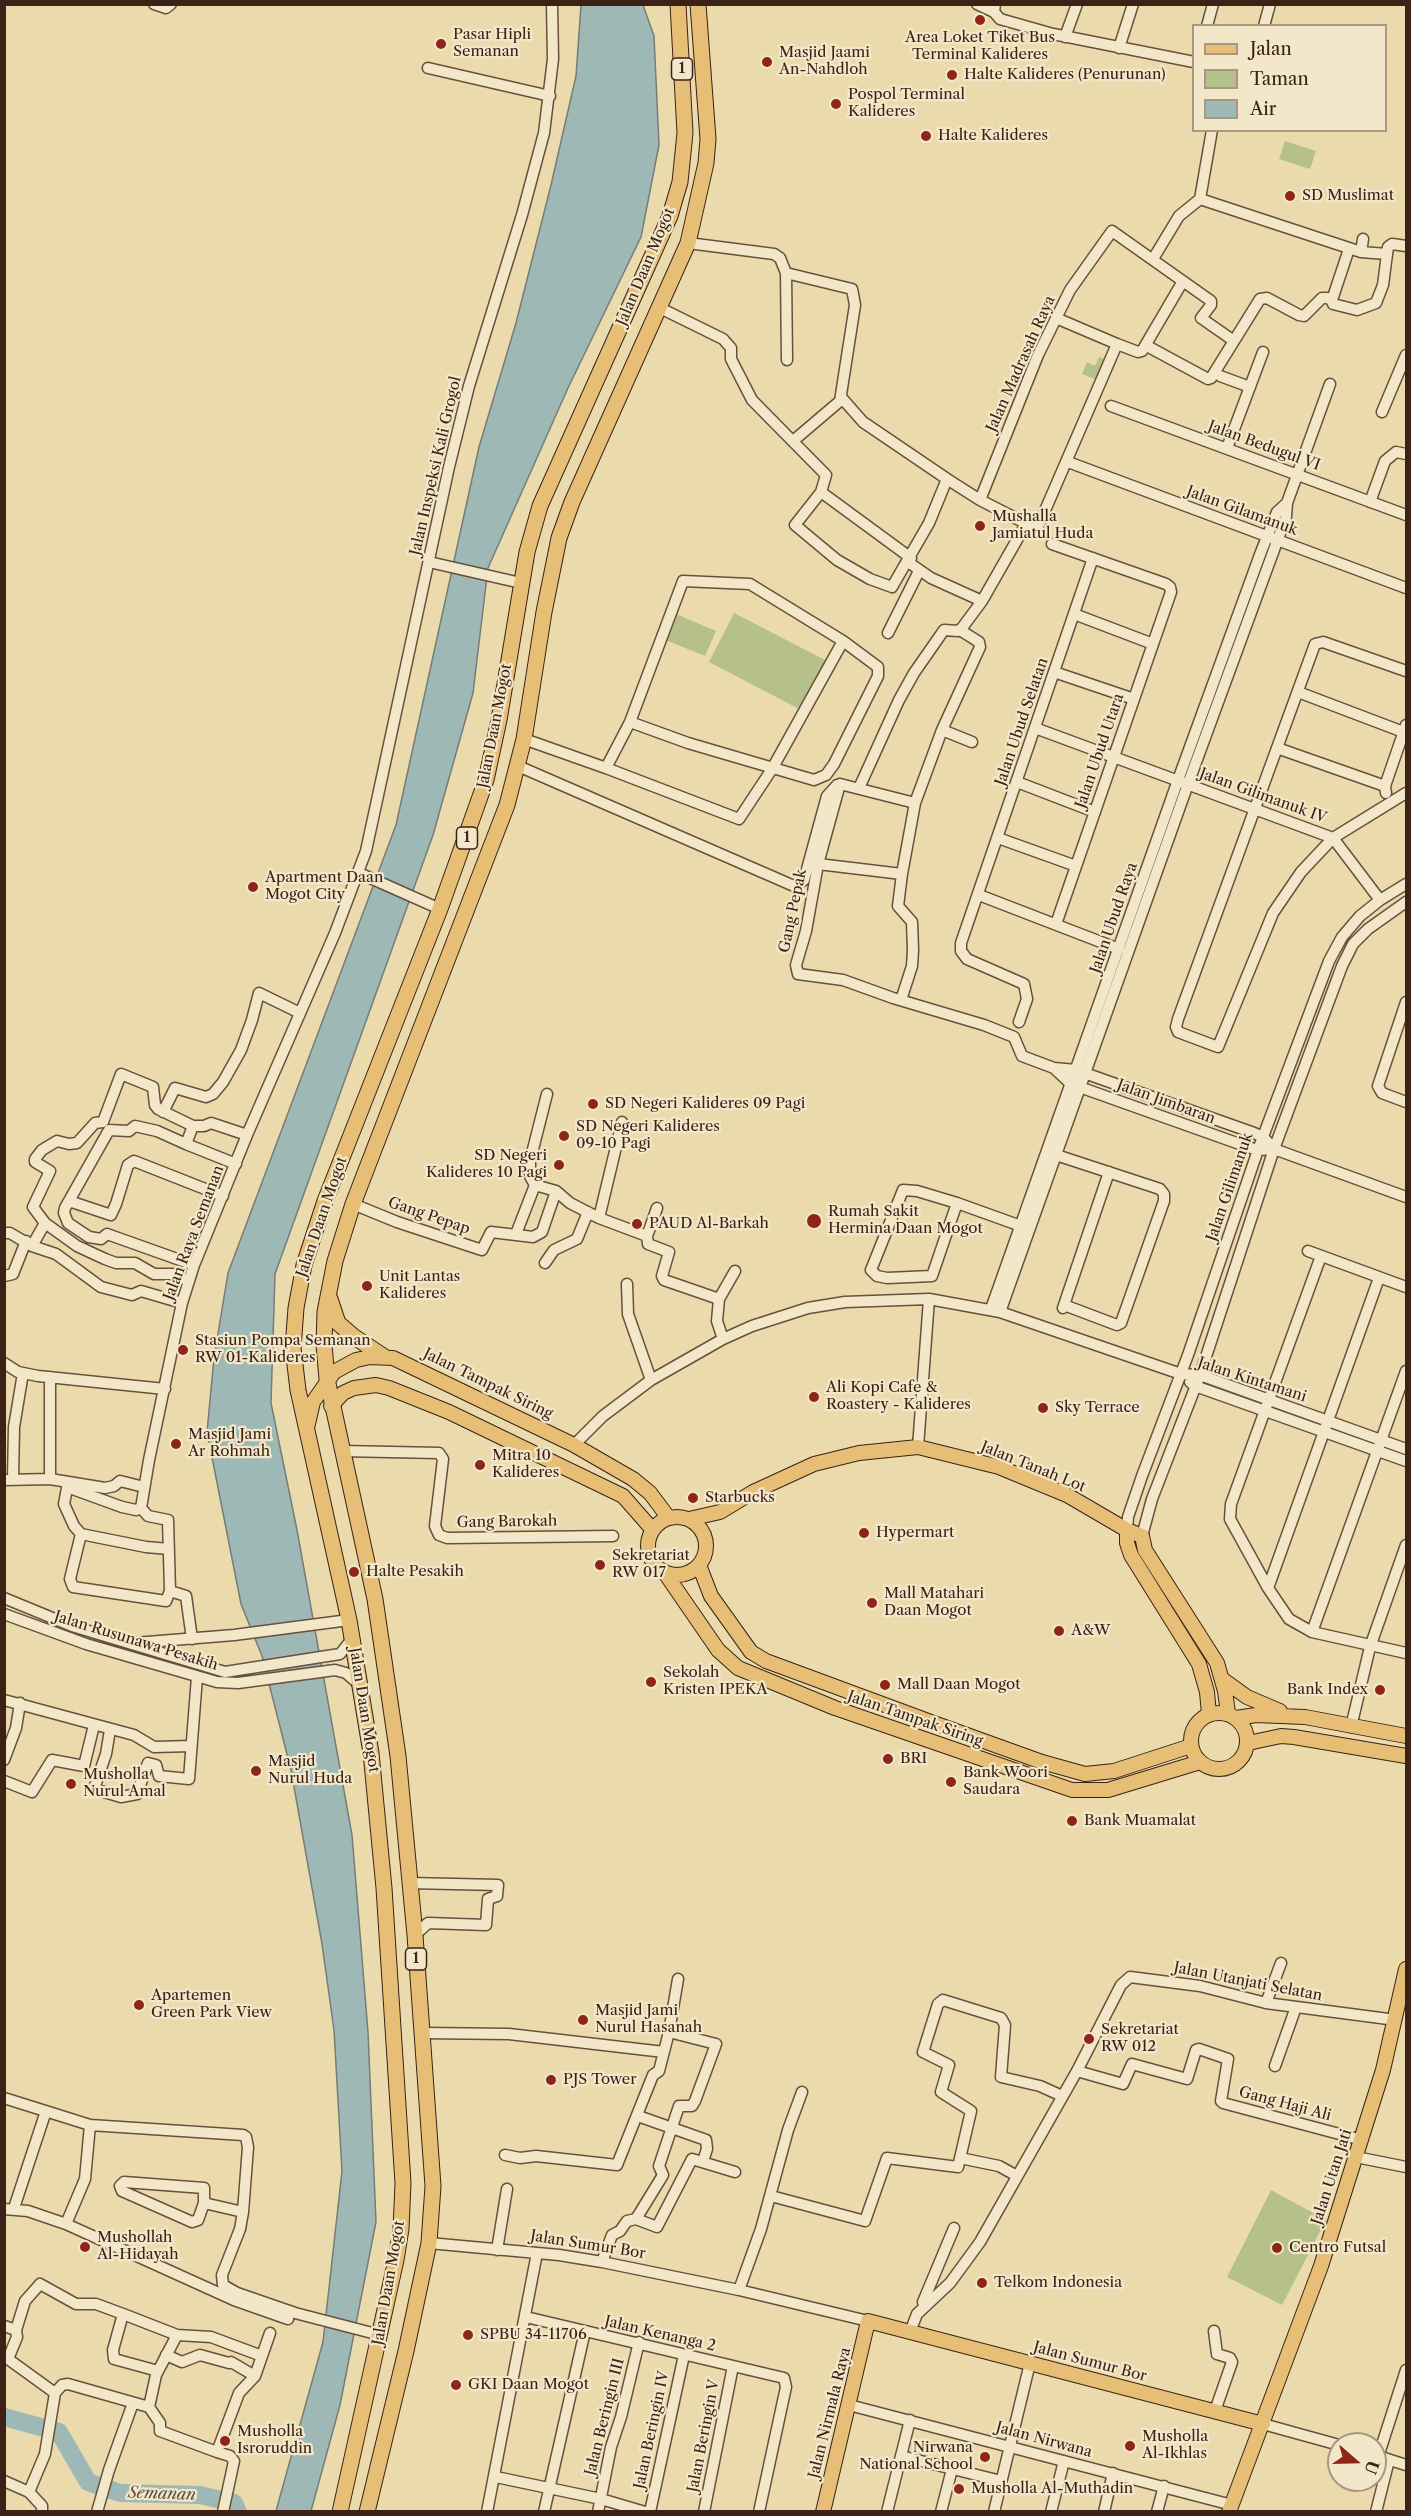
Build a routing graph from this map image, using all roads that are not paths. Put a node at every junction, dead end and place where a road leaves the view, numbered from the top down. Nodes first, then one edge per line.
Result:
1 (154, 4) edge
2 (171, 4) edge
3 (552, 4) edge
4 (678, 4) edge
5 (699, 4) edge
6 (977, 4) edge
7 (1077, 4) edge
8 (1133, 4) edge
9 (1213, 4) edge
10 (1270, 4) edge
11 (994, 8) edge
12 (1208, 24) edge
13 (1265, 24) edge
14 (1065, 37) junction
15 (1119, 48) junction
16 (1192, 62) edge
17 (428, 68) dead end
18 (550, 96) junction
19 (1212, 132) edge
20 (685, 133) junction
21 (705, 155) junction
22 (680, 182) junction
23 (1200, 199) junction
24 (1363, 239) dead end
25 (688, 243) junction
26 (1407, 246) edge
27 (1349, 249) junction
28 (1361, 252) junction
29 (1387, 255) junction
30 (1153, 259) junction
31 (786, 273) junction
32 (1183, 281) junction
33 (1332, 300) junction
34 (660, 308) junction
35 (1056, 318) junction
36 (1234, 341) junction
37 (1117, 344) junction
38 (1147, 346) junction
39 (1263, 352) dead end
40 (1407, 355) edge
41 (787, 360) dead end
42 (1220, 376) dead end
43 (1330, 384) dead end
44 (1250, 387) junction
45 (841, 398) junction
46 (1111, 406) dead end
47 (1382, 412) dead end
48 (794, 441) junction
49 (1227, 448) junction
50 (1407, 454) edge
51 (1068, 462) junction
52 (1297, 475) junction
53 (948, 479) junction
54 (821, 492) junction
55 (980, 500) junction
56 (1370, 502) junction
57 (1407, 514) edge
58 (1026, 524) junction
59 (1272, 539) junction
60 (1052, 544) dead end
61 (1093, 558) junction
62 (909, 560) junction
63 (431, 563) junction
64 (919, 571) junction
65 (518, 582) junction
66 (1407, 588) edge
67 (982, 601) junction
68 (1074, 614) junction
69 (960, 630) junction
70 (888, 633) dead end
71 (843, 641) junction
72 (1153, 644) junction
73 (1407, 671) edge
74 (1054, 672) junction
75 (1298, 692) junction
76 (1134, 699) junction
77 (630, 722) junction
78 (1035, 728) junction
79 (942, 730) junction
80 (1406, 730) edge
81 (524, 739) junction
82 (972, 742) dead end
83 (1277, 748) junction
84 (1114, 757) junction
85 (518, 766) junction
86 (606, 768) junction
87 (772, 769) junction
88 (1183, 782) junction
89 (1017, 783) junction
90 (840, 784) junction
91 (1385, 786) junction
92 (859, 788) junction
93 (1407, 793) edge
94 (915, 803) junction
95 (1389, 803) junction
96 (1255, 809) junction
97 (1095, 812) junction
98 (998, 838) junction
99 (1333, 838) junction
100 (818, 864) junction
101 (1076, 866) junction
102 (362, 874) junction
103 (902, 874) junction
104 (1407, 884) edge
105 (979, 896) junction
106 (1380, 900) junction
107 (1407, 902) edge
108 (433, 906) junction
109 (1056, 924) junction
110 (335, 933) joint
111 (1119, 949) junction
112 (901, 1000) junction
113 (1407, 1002) edge
114 (300, 1013) junction
115 (973, 1022) joint
116 (1019, 1022) dead end
117 (390, 1038) junction
118 (414, 1048) junction
119 (1086, 1057) junction
120 (382, 1058) junction
121 (407, 1067) junction
122 (1054, 1068) junction
123 (1081, 1072) junction
124 (1076, 1086) junction
125 (547, 1094) dead end
126 (1407, 1102) edge
127 (163, 1112) junction
128 (622, 1122) dead end
129 (193, 1126) junction
130 (1251, 1132) junction
131 (247, 1135) junction
132 (1263, 1137) junction
133 (186, 1144) junction
134 (1246, 1146) junction
135 (1274, 1149) junction
136 (1258, 1150) junction
137 (1052, 1154) junction
138 (236, 1164) junction
139 (1109, 1172) junction
140 (535, 1185) junction
141 (556, 1191) junction
142 (223, 1196) junction
143 (1407, 1197) edge
144 (69, 1201) junction
145 (957, 1203) junction
146 (353, 1204) junction
147 (657, 1208) dead end
148 (588, 1212) junction
149 (599, 1218) junction
150 (45, 1223) junction
151 (1021, 1226) junction
152 (4, 1233) edge
153 (516, 1234) junction
154 (647, 1236) junction
155 (29, 1244) junction
156 (1308, 1251) dead end
157 (1321, 1256) junction
158 (545, 1263) dead end
159 (194, 1265) junction
160 (735, 1271) dead end
161 (4, 1276) edge
162 (1379, 1278) junction
163 (189, 1281) junction
164 (627, 1284) dead end
165 (1407, 1287) edge
166 (328, 1290) junction
167 (719, 1299) junction
168 (929, 1299) junction
169 (182, 1303) junction
170 (996, 1310) junction
171 (723, 1339) junction
172 (382, 1356) junction
173 (4, 1363) edge
174 (1407, 1371) edge
175 (23, 1374) junction
176 (1181, 1374) junction
177 (1200, 1375) junction
178 (50, 1377) junction
179 (327, 1379) junction
180 (651, 1380) junction
181 (1195, 1386) junction
182 (459, 1388) junction
183 (165, 1389) junction
184 (1269, 1399) junction
185 (332, 1406) junction
186 (1264, 1410) junction
187 (449, 1412) junction
188 (1326, 1426) junction
189 (306, 1429) junction
190 (574, 1445) junction
191 (1380, 1445) junction
192 (918, 1447) junction
193 (1407, 1449) edge
194 (341, 1451) junction
195 (1407, 1461) edge
196 (9, 1479) edge
197 (50, 1479) junction
198 (68, 1484) junction
199 (144, 1487) junction
200 (141, 1508) junction
201 (720, 1512) junction
202 (668, 1517) junction
203 (689, 1519) junction
204 (652, 1529) junction
205 (1126, 1530) junction
206 (81, 1534) junction
207 (704, 1534) junction
208 (613, 1536) dead end
209 (1142, 1536) junction
210 (1407, 1545) edge
211 (169, 1549) junction
212 (699, 1565) junction
213 (665, 1573) junction
214 (1268, 1588) junction
215 (170, 1591) junction
216 (4, 1598) edge
217 (4, 1614) edge
218 (350, 1620) junction
219 (1312, 1632) junction
220 (192, 1639) junction
221 (352, 1639) junction
222 (129, 1644) junction
223 (1370, 1647) junction
224 (1407, 1653) edge
225 (244, 1676) junction
226 (197, 1677) junction
227 (1222, 1679) junction
228 (362, 1687) junction
229 (4, 1700) edge
230 (20, 1703) junction
231 (1209, 1714) junction
232 (1232, 1715) junction
233 (1305, 1717) junction
234 (94, 1725) junction
235 (1351, 1727) junction
236 (110, 1730) junction
237 (1407, 1736) edge
238 (1248, 1743) junction
239 (191, 1746) junction
240 (1191, 1746) junction
241 (1407, 1756) edge
242 (4, 1760) edge
243 (1200, 1762) junction
244 (4, 1781) edge
245 (381, 1864) junction
246 (408, 1864) junction
247 (410, 1890) junction
248 (385, 1901) junction
249 (415, 1935) junction
250 (1281, 1963) dead end
251 (1407, 1969) edge
252 (678, 1979) dead end
253 (1266, 2003) junction
254 (1296, 2007) junction
255 (1396, 2020) junction
256 (669, 2032) junction
257 (423, 2033) junction
258 (664, 2052) junction
259 (1275, 2066) dead end
260 (1077, 2071) junction
261 (802, 2092) dead end
262 (1062, 2096) junction
263 (4, 2098) edge
264 (46, 2111) junction
265 (638, 2116) junction
266 (90, 2125) junction
267 (671, 2128) junction
268 (1362, 2140) junction
269 (505, 2155) dead end
270 (1356, 2157) junction
271 (960, 2158) junction
272 (703, 2161) junction
273 (1407, 2167) edge
274 (735, 2172) dead end
275 (1017, 2176) junction
276 (507, 2189) dead end
277 (771, 2196) junction
278 (204, 2203) junction
279 (9, 2209) edge
280 (243, 2212) junction
281 (636, 2219) junction
282 (66, 2224) junction
283 (954, 2228) dead end
284 (429, 2243) junction
285 (496, 2250) junction
286 (537, 2253) junction
287 (603, 2259) junction
288 (740, 2288) junction
289 (925, 2306) junction
290 (123, 2314) junction
291 (526, 2317) junction
292 (307, 2320) junction
293 (868, 2321) junction
294 (913, 2323) junction
295 (4, 2326) edge
296 (16, 2330) junction
297 (585, 2331) junction
298 (1214, 2331) dead end
299 (270, 2332) dead end
300 (177, 2335) junction
301 (380, 2335) junction
302 (639, 2343) junction
303 (166, 2355) junction
304 (684, 2355) junction
305 (262, 2356) junction
306 (6, 2359) edge
307 (1030, 2363) junction
308 (733, 2366) junction
309 (1407, 2370) edge
310 (158, 2372) junction
311 (255, 2376) junction
312 (55, 2393) junction
313 (133, 2403) junction
314 (849, 2405) junction
315 (149, 2407) junction
316 (1215, 2411) junction
317 (1240, 2418) junction
318 (1265, 2418) junction
319 (910, 2420) junction
320 (1386, 2432) edge
321 (1327, 2441) edge
322 (1255, 2444) junction
323 (1011, 2446) junction
324 (217, 2452) junction
325 (901, 2456) junction
326 (1387, 2460) edge
327 (1064, 2461) junction
328 (1407, 2465) edge
329 (952, 2469) junction
330 (1113, 2473) junction
331 (496, 2477) junction
332 (4, 2481) edge
333 (1002, 2481) junction
334 (1164, 2486) junction
335 (550, 2489) junction
336 (29, 2492) junction
337 (1378, 2492) edge
338 (601, 2499) junction
339 (1231, 2508) edge
340 (42, 2511) edge
341 (97, 2511) edge
342 (223, 2511) edge
343 (340, 2511) edge
344 (367, 2511) edge
345 (487, 2511) edge
346 (544, 2511) edge
347 (598, 2511) edge
348 (645, 2511) edge
349 (650, 2511) edge
350 (704, 2511) edge
351 (759, 2511) edge
352 (823, 2511) edge
353 (887, 2511) edge
354 (941, 2511) edge
355 (994, 2511) edge
356 (1051, 2511) edge
357 (1104, 2511) edge
358 (1157, 2511) edge
359 (1376, 2511) edge

1 - 2 street
3 - 18 street, Jalan Inspeksi Kali Grogol
4 - 20 highway, Jalan Daan Mogot / 1
5 - 21 highway, Jalan Daan Mogot / 1
6 - 11 street
7 - 14 street
8 - 15 street
9 - 12 street
10 - 13 street
11 - 14 street
14 - 15 street
15 - 16 street
17 - 18 street
18 - 63 street, Jalan Inspeksi Kali Grogol
19 - 23 street
20 - 21 highway
20 - 22 highway, Jalan Daan Mogot / 1
21 - 22 highway
21 - 25 highway, Jalan Daan Mogot / 1
22 - 65 highway, Jalan Daan Mogot / 1
23 - 27 street
23 - 30 street
24 - 28 street
25 - 31 street
25 - 34 highway, Jalan Daan Mogot / 1
26 - 29 street
27 - 28 street
27 - 33 street
28 - 29 street
29 - 33 street
30 - 32 street
30 - 35 street, Jalan Madrasah Raya
31 - 41 street
31 - 45 street
32 - 36 street
32 - 38 street
33 - 36 street
34 - 48 street
34 - 81 highway, Jalan Daan Mogot / 1
35 - 37 street
35 - 55 street, Jalan Madrasah Raya
36 - 38 street
37 - 38 street
37 - 51 street
39 - 44 street
40 - 47 street
42 - 44 street
43 - 52 street, Jalan Ubud Raya
44 - 49 street
45 - 48 street
45 - 53 street
46 - 49 street, Jalan Bedugul VI
48 - 54 street
49 - 52 street, Jalan Bedugul VI
50 - 56 street
51 - 58 street
51 - 59 street, Jalan Gilamanuk
52 - 56 street, Jalan Bedugul VI
52 - 59 street, Jalan Ubud Raya
53 - 55 street
53 - 62 street
54 - 62 street
54 - 62 street
55 - 58 street
56 - 57 street, Jalan Bedugul VI
58 - 67 street
59 - 66 street, Jalan Gilamanuk
59 - 88 street, Jalan Ubud Raya
60 - 61 street
61 - 68 street, Jalan Ubud Selatan
61 - 72 street, Jalan Ubud Utara
62 - 64 street
63 - 65 street
63 - 102 street, Jalan Inspeksi Kali Grogol
64 - 67 street
64 - 70 street
65 - 108 highway, Jalan Daan Mogot / 1
67 - 69 street
68 - 72 street
68 - 74 street, Jalan Ubud Selatan
69 - 79 street
69 - 92 street
71 - 77 street
71 - 87 street
71 - 87 street
72 - 76 street, Jalan Ubud Utara
73 - 75 street
74 - 76 street
74 - 78 street, Jalan Ubud Selatan
75 - 80 street
75 - 83 street
76 - 84 street, Jalan Ubud Utara
77 - 86 street
77 - 87 street
78 - 84 street, Jalan Gilimanuk IV
78 - 89 street, Jalan Ubud Selatan
79 - 82 street
79 - 94 street
80 - 91 street
81 - 85 highway, Jalan Daan Mogot / 1
81 - 86 street
83 - 91 street
83 - 96 street
84 - 88 street, Jalan Gilimanuk IV
84 - 97 street, Jalan Ubud Utara
85 - 90 street
85 - 118 highway, Jalan Daan Mogot / 1
86 - 87 street
88 - 96 street, Jalan Gilimanuk IV
88 - 111 street, Jalan Ubud Raya
88 - 119 street, Jalan Ubud Raya
89 - 97 street
89 - 98 street, Jalan Ubud Selatan
90 - 92 street
90 - 100 street, Gang Pepak
91 - 95 street
92 - 94 street
93 - 95 street
94 - 103 street
95 - 99 street
96 - 99 street, Jalan Gilimanuk IV
96 - 99 street
97 - 101 street, Jalan Ubud Utara
98 - 101 street
98 - 105 street, Jalan Ubud Selatan
99 - 106 street, Jalan Gilimanuk IV
100 - 103 street
100 - 112 street, Gang Pepak
101 - 109 street, Jalan Ubud Utara
102 - 108 street
102 - 110 street, Jalan Inspeksi Kali Grogol
103 - 112 street
104 - 106 street, Jalan Gilimanuk
105 - 109 street
105 - 116 street, Jalan Ubud Selatan
106 - 132 street, Jalan Gilimanuk
107 - 135 street, Jalan Gilimanuk
108 - 117 highway, Jalan Daan Mogot / 1
109 - 111 street
110 - 114 street, Jalan Raya Semanan
111 - 119 street, Jalan Ubud Raya
112 - 115 street, Gang Pepak
113 - 126 street
114 - 127 street
114 - 131 street, Jalan Raya Semanan
115 - 122 street, Jalan Jimbaran
117 - 118 highway
117 - 120 highway, Jalan Daan Mogot / 1
118 - 121 highway, Jalan Daan Mogot / 1
119 - 123 street, Jalan Ubud Raya
120 - 121 highway
120 - 189 highway, Jalan Daan Mogot / 1
121 - 146 highway, Jalan Daan Mogot / 1
122 - 123 street, Jalan Jimbaran
122 - 124 street, Jalan Jimbaran
123 - 124 street, Jalan Ubud Raya
123 - 130 street, Jalan Jimbaran
124 - 134 street, Jalan Jimbaran
124 - 137 street, Jalan Ubud Raya
125 - 140 street
127 - 129 street
127 - 150 street
128 - 149 street
129 - 131 street
129 - 133 street
130 - 132 street, Jalan Jimbaran
130 - 134 street
131 - 138 street, Jalan Raya Semanan
132 - 135 street, Jalan Jimbaran
132 - 136 street, Jalan Gilimanuk
133 - 138 street
133 - 144 street
134 - 136 street, Jalan Jimbaran
135 - 136 street, Jalan Jimbaran
135 - 143 street, Jalan Jimbaran
135 - 177 street, Jalan Gilimanuk
136 - 176 street, Jalan Gilimanuk
137 - 139 street
137 - 151 street, Jalan Ubud Raya
137 - 170 street, Jalan Ubud Raya
138 - 142 street, Jalan Raya Semanan
139 - 139 street
140 - 141 street
140 - 153 street
141 - 148 street
141 - 153 street
142 - 144 street
142 - 159 street, Jalan Raya Semanan
144 - 159 street
145 - 145 street
145 - 151 street
146 - 153 street, Gang Pepap
146 - 166 highway, Jalan Daan Mogot / 1
147 - 154 street
148 - 149 street
148 - 158 street
149 - 154 street
150 - 155 street
150 - 163 street
151 - 170 street, Jalan Ubud Raya
152 - 155 street
154 - 167 street
155 - 161 street
155 - 169 street
156 - 157 street
157 - 162 street
157 - 184 street
159 - 163 street, Jalan Raya Semanan
160 - 167 street
162 - 165 street
162 - 188 street
163 - 169 street, Jalan Raya Semanan
164 - 180 street
166 - 172 highway
166 - 179 highway, Jalan Daan Mogot / 1
167 - 171 street
168 - 170 street
168 - 171 street
168 - 192 street
169 - 183 street, Jalan Raya Semanan
170 - 176 street
171 - 180 street
172 - 179 main road
172 - 182 main road, Jalan Tampak Siring
173 - 175 street
174 - 191 street
175 - 178 street
175 - 196 street
176 - 177 street, Jalan Kintamani
176 - 181 street, Jalan Kintamani
176 - 205 street, Jalan Gilimanuk
177 - 181 street, Jalan Gilimanuk
177 - 184 street, Jalan Kintamani
178 - 183 street
178 - 197 street
179 - 185 highway, Jalan Daan Mogot / 1
179 - 189 main road
180 - 190 street
181 - 186 street, Jalan Kintamani
181 - 209 street, Jalan Gilimanuk
182 - 187 main road
182 - 190 main road, Jalan Tampak Siring
183 - 199 street, Jalan Raya Semanan
184 - 186 street
184 - 188 street, Jalan Kintamani
185 - 187 main road
185 - 194 highway, Jalan Daan Mogot / 1
186 - 188 street, Jalan Kintamani
186 - 214 street
187 - 204 main road
188 - 191 street, Jalan Kintamani
188 - 214 street
189 - 218 highway, Jalan Daan Mogot / 1
190 - 202 main road, Jalan Tampak Siring
191 - 193 street, Jalan Kintamani
191 - 195 street, Jalan Kintamani
191 - 219 street
192 - 201 main road, Jalan Tanah Lot
192 - 205 main road, Jalan Tanah Lot
194 - 208 street, Gang Barokah
194 - 246 highway, Jalan Daan Mogot / 1
196 - 197 street
197 - 198 street
198 - 199 street
198 - 200 street
198 - 206 street
199 - 200 street, Jalan Raya Semanan
200 - 211 street
201 - 203 main road, Jalan Tanah Lot
201 - 207 main road, Jalan Tanah Lot
202 - 203 main road
202 - 204 main road
203 - 207 main road
204 - 213 main road
205 - 209 main road, Jalan Tanah Lot
205 - 231 main road
206 - 211 street
206 - 215 street
207 - 212 main road
209 - 227 main road
210 - 223 street
211 - 215 street
212 - 213 main road
212 - 240 main road, Jalan Tampak Siring
213 - 243 main road, Jalan Tampak Siring
214 - 219 street
215 - 220 street
216 - 222 street, Jalan Rusunawa Pesakih
217 - 226 street, Jalan Rusunawa Pesakih
218 - 220 street, Jalan Rusunawa Pesakih
218 - 221 highway, Jalan Daan Mogot / 1
219 - 223 street
220 - 222 street, Jalan Rusunawa Pesakih
221 - 225 street, Jalan Rusunawa Pesakih
221 - 228 highway, Jalan Daan Mogot / 1
222 - 225 street, Jalan Rusunawa Pesakih
223 - 224 street
223 - 235 street
225 - 226 street, Jalan Rusunawa Pesakih
225 - 228 street, Jalan Rusunawa Pesakih
226 - 239 street
227 - 232 main road
227 - 233 main road
228 - 245 highway, Jalan Daan Mogot / 1
229 - 230 street
230 - 234 street
230 - 242 street
231 - 232 main road
231 - 240 main road
232 - 233 main road
232 - 238 main road
233 - 235 main road
234 - 236 street
234 - 244 street
235 - 237 main road
236 - 239 street
236 - 239 street
238 - 241 main road
238 - 243 main road
240 - 243 main road
245 - 246 highway
245 - 248 highway, Jalan Daan Mogot / 1
246 - 247 highway, Jalan Daan Mogot / 1
247 - 248 highway
247 - 249 highway, Jalan Daan Mogot / 1
247 - 249 street
248 - 301 highway, Jalan Daan Mogot / 1
249 - 257 highway, Jalan Daan Mogot / 1
250 - 253 street
251 - 255 main road, Jalan Utan Jati
252 - 256 street
253 - 254 street, Jalan Utanjati Selatan
253 - 260 street, Jalan Utanjati Selatan
254 - 255 street, Jalan Utanjati Selatan
254 - 259 street
255 - 268 main road, Jalan Utan Jati
256 - 258 street
256 - 267 street
257 - 258 street
257 - 284 highway, Jalan Daan Mogot / 1
258 - 265 street
260 - 262 street
260 - 268 street, Gang Haji Ali
261 - 277 street
262 - 271 street
262 - 275 street
263 - 264 street
264 - 266 street
264 - 279 street
265 - 267 street
265 - 269 street
266 - 280 street
266 - 282 street
267 - 272 street
267 - 281 street
268 - 270 main road, Jalan Utan Jati
270 - 273 street
270 - 318 main road, Jalan Utan Jati
271 - 275 street
271 - 277 street
272 - 274 street
272 - 281 street
275 - 289 street
276 - 285 street
277 - 288 street
278 - 278 street
278 - 280 street
279 - 282 street
280 - 292 street
281 - 287 street
282 - 292 street
283 - 289 street
284 - 285 street, Jalan Sumur Bor
284 - 344 highway, Jalan Daan Mogot / 1
285 - 286 street, Jalan Sumur Bor
286 - 287 street, Jalan Sumur Bor
286 - 291 street
287 - 288 street, Jalan Sumur Bor
288 - 293 street, Jalan Sumur Bor
289 - 294 street
290 - 296 street
290 - 300 street
290 - 310 street
291 - 297 street, Jalan Kenanga 2
291 - 331 street
292 - 301 street
293 - 294 main road, Jalan Sumur Bor
293 - 314 main road, Jalan Nirmala Raya
294 - 307 main road, Jalan Sumur Bor
295 - 296 street
296 - 306 street
297 - 302 street, Jalan Kenanga 2
297 - 335 street
298 - 316 street
299 - 305 street
300 - 303 street
300 - 305 street
301 - 343 highway, Jalan Daan Mogot / 1
302 - 304 street, Jalan Kenanga 2
302 - 338 street, Jalan Beringin III
303 - 310 street
303 - 311 street
304 - 308 street, Jalan Kenanga 2
304 - 349 street, Jalan Beringin IV
305 - 311 street
306 - 312 street
307 - 316 main road, Jalan Sumur Bor
307 - 323 street
308 - 350 street, Jalan Beringin V
308 - 351 street, Jalan Kenanga 2
309 - 320 street
310 - 315 street
311 - 324 street
312 - 313 street
312 - 336 street
313 - 315 street
313 - 341 street
314 - 319 street, Jalan Nirwana
314 - 352 main road, Jalan Nirmala Raya
315 - 324 street
316 - 317 main road, Jalan Sumur Bor
317 - 318 main road, Jalan Sumur Bor
317 - 322 main road
318 - 321 street
318 - 322 main road, Jalan Utan Jati
319 - 323 street, Jalan Nirwana
319 - 325 street
322 - 339 main road, Jalan Utan Jati
323 - 327 street, Jalan Nirwana
323 - 333 street
324 - 342 street
325 - 329 street
325 - 353 street
326 - 328 street
327 - 330 street, Jalan Nirwana
327 - 356 street
329 - 333 street
329 - 354 street
330 - 334 street, Jalan Nirwana
330 - 357 street
331 - 335 street
331 - 345 street
332 - 336 street
333 - 355 street
334 - 339 street, Jalan Nirwana
334 - 358 street
335 - 338 street
335 - 346 street
336 - 340 street
337 - 359 street
338 - 347 street, Jalan Beringin III
338 - 348 street

